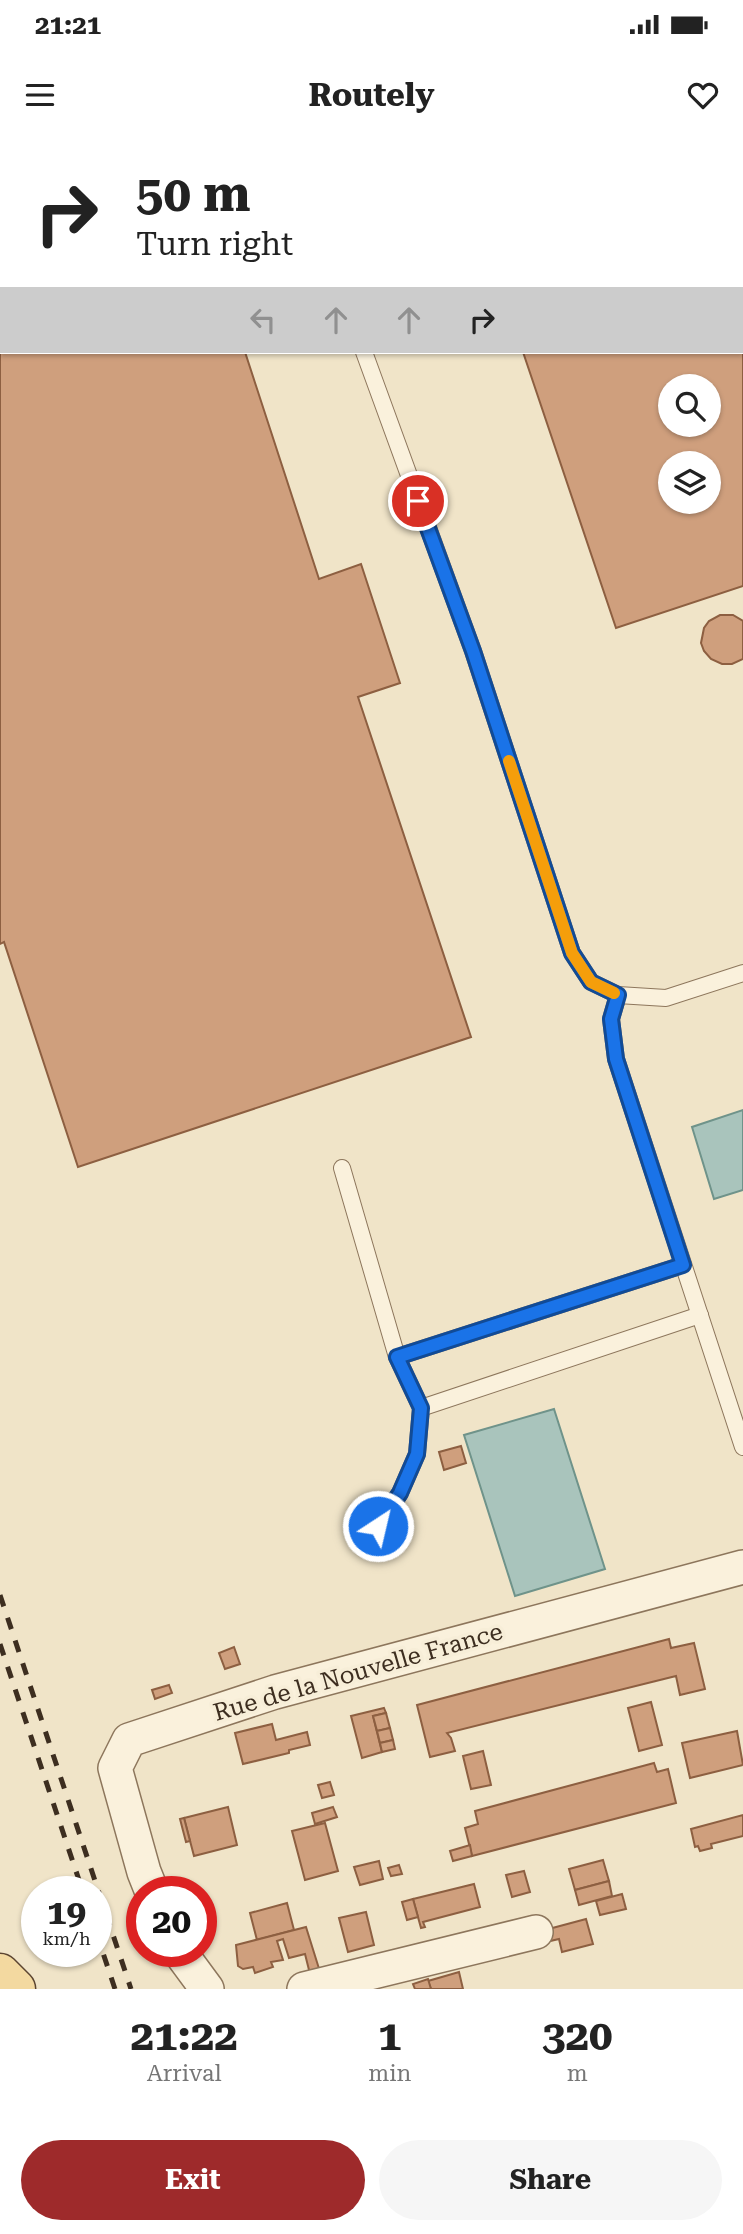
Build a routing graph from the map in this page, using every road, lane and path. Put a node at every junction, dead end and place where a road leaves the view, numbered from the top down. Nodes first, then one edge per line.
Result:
1 (365, 354) edge
2 (743, 973) edge
3 (618, 995) junction
4 (342, 1168) dead end
5 (683, 1265) junction
6 (700, 1315) junction
7 (397, 1357) junction
8 (421, 1408) junction
9 (743, 1447) edge
10 (378, 1526) dead end
11 (743, 1567) edge
12 (146, 1876) edge
13 (536, 1932) dead end
14 (191, 1967) edge
15 (0, 1973) edge
16 (16, 1989) edge
17 (207, 1989) edge
18 (304, 1989) edge

1 - 3 lane
2 - 3 lane
3 - 5 lane
4 - 7 lane
5 - 6 lane
5 - 7 lane
6 - 8 lane
6 - 9 lane
7 - 8 lane
8 - 10 lane
11 - 12 street, Rue de la Nouvelle France
13 - 18 street
14 - 17 street
15 - 16 main road

